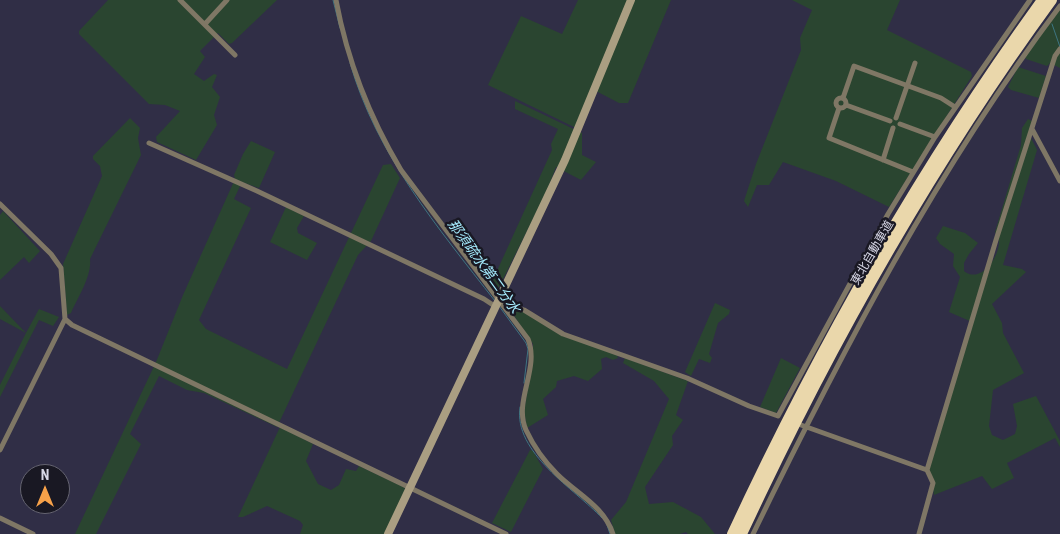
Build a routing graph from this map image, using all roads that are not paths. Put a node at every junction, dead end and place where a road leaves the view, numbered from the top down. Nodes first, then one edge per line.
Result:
1 (180, 0) edge
2 (227, 0) edge
3 (336, 0) edge
4 (631, 0) edge
5 (1030, 0) edge
6 (1042, 0) edge
7 (1052, 0) edge
8 (1060, 6) edge
9 (205, 24) junction
10 (1060, 49) edge
11 (235, 55) dead end
12 (915, 63) dead end
13 (907, 86) junction
14 (842, 98) junction
15 (846, 105) junction
16 (955, 106) junction
17 (839, 108) junction
18 (896, 118) junction
19 (890, 121) junction
20 (900, 124) junction
21 (893, 128) junction
22 (1032, 129) junction
23 (934, 137) junction
24 (149, 143) dead end
25 (883, 160) junction
26 (914, 172) junction
27 (1060, 181) edge
28 (0, 204) edge
29 (497, 304) junction
30 (65, 319) junction
31 (803, 426) junction
32 (0, 450) edge
33 (927, 470) junction
34 (409, 488) junction
35 (0, 518) edge
36 (33, 534) edge
37 (388, 534) edge
38 (505, 534) edge
39 (613, 534) edge
40 (732, 534) edge
41 (742, 534) edge
42 (753, 534) edge
43 (919, 534) edge

1 - 9 street
2 - 9 street
3 - 29 street
4 - 29 street
5 - 16 street
6 - 40 highway, 東北自動車道
7 - 41 highway, 東北自動車道
8 - 31 street
9 - 11 street
10 - 22 street
12 - 13 street
13 - 14 street
13 - 16 street
13 - 18 street
14 - 15 street
14 - 17 street
15 - 17 street
15 - 19 street
16 - 23 street
17 - 25 street
18 - 19 street
18 - 20 street
19 - 21 street
20 - 21 street
20 - 23 street
21 - 25 street
22 - 27 street
22 - 33 street
23 - 26 street
24 - 29 street
25 - 26 street
26 - 29 street
28 - 30 street
29 - 34 street
29 - 39 street
30 - 32 street
30 - 34 street
31 - 33 street
31 - 42 street
33 - 43 street
34 - 37 street
34 - 38 street
35 - 36 street

